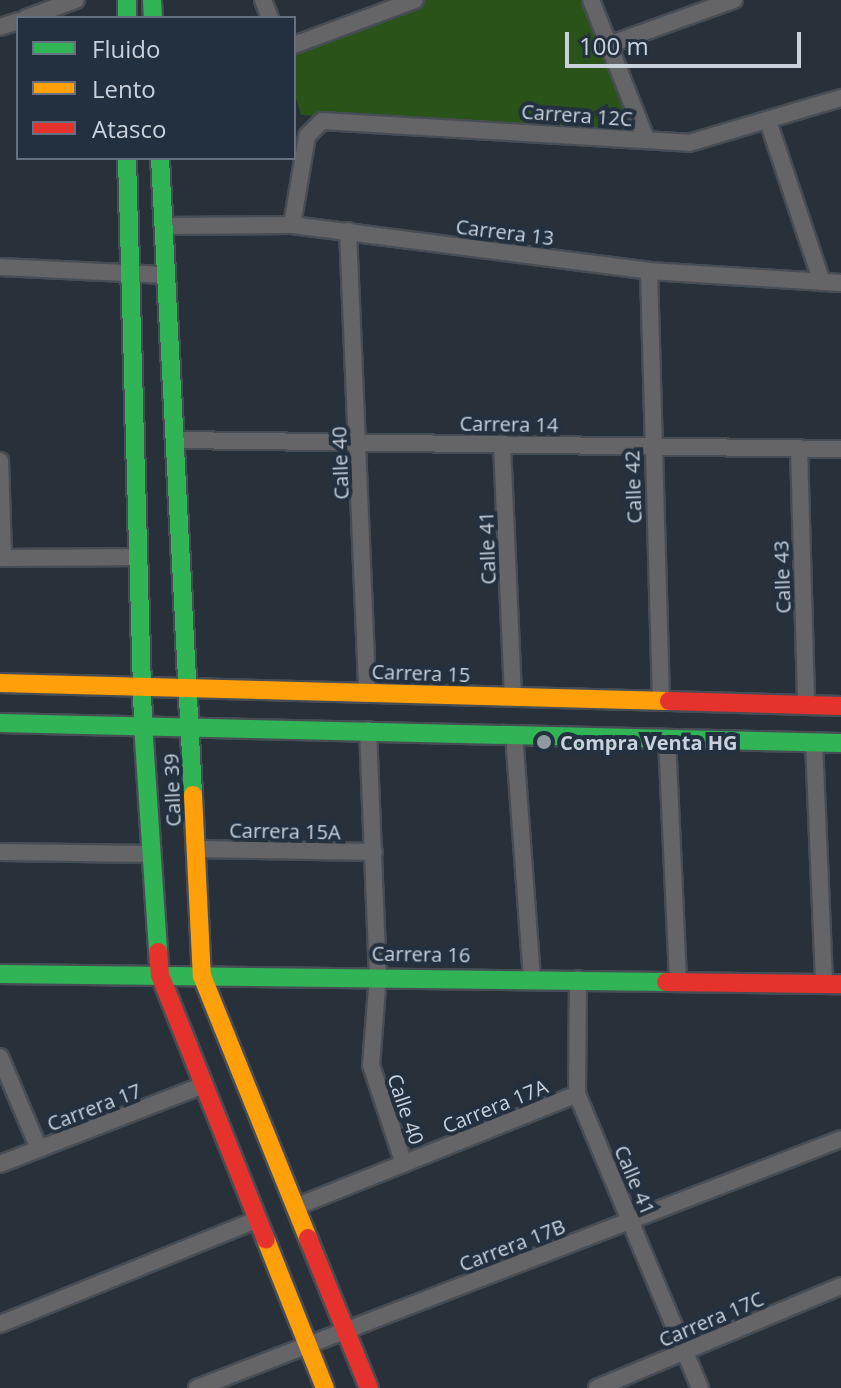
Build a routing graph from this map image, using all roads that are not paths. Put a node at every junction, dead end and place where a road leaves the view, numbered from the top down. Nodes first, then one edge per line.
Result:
1 (76, 0) edge
2 (415, 0) edge
3 (591, 0) edge
4 (734, 0) edge
5 (32, 16) edge
6 (296, 44) edge
7 (608, 45) junction
8 (841, 98) edge
9 (768, 121) junction
10 (646, 139) junction
11 (127, 160) edge
12 (160, 160) edge
13 (292, 225) junction
14 (164, 226) junction
15 (348, 231) junction
16 (0, 267) edge
17 (649, 271) junction
18 (128, 273) junction
19 (166, 275) junction
20 (822, 282) junction
21 (841, 283) edge
22 (176, 440) junction
23 (360, 442) junction
24 (502, 444) junction
25 (652, 446) junction
26 (799, 448) junction
27 (841, 449) edge
28 (0, 461) edge
29 (138, 557) junction
30 (2, 558) edge
31 (0, 683) edge
32 (142, 685) junction
33 (189, 687) junction
34 (367, 693) junction
35 (513, 697) junction
36 (661, 701) junction
37 (806, 705) junction
38 (841, 706) edge
39 (0, 723) edge
40 (143, 724) junction
41 (191, 725) junction
42 (368, 730) junction
43 (514, 734) junction
44 (667, 738) junction
45 (814, 742) junction
46 (841, 743) edge
47 (196, 849) junction
48 (0, 852) edge
49 (374, 852) junction
50 (152, 854) junction
51 (0, 974) edge
52 (160, 975) junction
53 (378, 975) junction
54 (202, 976) junction
55 (532, 978) junction
56 (578, 979) junction
57 (678, 981) junction
58 (833, 984) edge
59 (0, 1057) edge
60 (201, 1086) junction
61 (577, 1094) junction
62 (841, 1139) edge
63 (39, 1149) junction
64 (0, 1164) edge
65 (404, 1164) junction
66 (295, 1207) junction
67 (256, 1220) junction
68 (631, 1221) junction
69 (841, 1286) edge
70 (0, 1324) edge
71 (346, 1331) junction
72 (307, 1345) junction
73 (686, 1351) junction
74 (197, 1388) edge
75 (325, 1388) edge
76 (369, 1388) edge
77 (597, 1388) edge
78 (700, 1388) edge

1 - 5 street
2 - 6 street
3 - 7 street
4 - 7 street
7 - 10 street
8 - 9 street, Carrera 12C
9 - 10 street, Carrera 12C
9 - 20 street
10 - 13 street, Carrera 12C
11 - 18 street, Calle 39
12 - 14 street, Calle 39
13 - 14 street, Carrera 13
13 - 15 street, Carrera 13
14 - 19 street, Calle 39
15 - 17 street, Carrera 13
15 - 23 street, Calle 40
16 - 18 street
17 - 20 street, Carrera 13
17 - 25 street, Calle 42
18 - 19 street
18 - 29 street, Calle 39
19 - 22 street, Calle 39
20 - 21 street, Carrera 13
22 - 23 street, Carrera 14
22 - 33 street, Calle 39
23 - 24 street, Carrera 14
23 - 34 street, Calle 40
24 - 25 street, Carrera 14
24 - 35 street, Calle 41
25 - 26 street, Carrera 14
25 - 36 street, Calle 42
26 - 27 street, Carrera 14
26 - 37 street, Calle 43
28 - 30 street
29 - 30 street
29 - 32 street, Calle 39
31 - 32 street, Carrera 15
32 - 33 street, Carrera 15
32 - 40 street, Calle 39
33 - 34 street, Carrera 15
33 - 41 street, Calle 39
34 - 35 street, Carrera 15
35 - 36 street, Carrera 15
36 - 37 street, Carrera 15
37 - 38 street, Carrera 15
39 - 40 street
40 - 41 street
40 - 50 street, Calle 39
41 - 42 street
41 - 47 street, Calle 39
42 - 43 street
42 - 49 street, Calle 40
43 - 44 street
43 - 55 street
44 - 45 street
44 - 57 street
45 - 46 street
45 - 58 street
47 - 49 street, Carrera 15A
47 - 54 street, Calle 39
48 - 50 street
49 - 53 street, Calle 40
50 - 52 street, Calle 39
51 - 52 street, Carrera 16
52 - 54 street, Carrera 16
52 - 60 street, Calle 39
53 - 54 street, Carrera 16
53 - 55 street, Carrera 16
53 - 65 street, Calle 40
54 - 66 street, Calle 39
55 - 56 street, Carrera 16
56 - 57 street, Carrera 16
56 - 61 street, Calle 41
57 - 58 street, Carrera 16
59 - 63 street
60 - 63 street, Carrera 17
60 - 67 street, Calle 39
61 - 65 street, Carrera 17A
61 - 68 street, Calle 41
62 - 68 street, Carrera 17B
63 - 64 street, Carrera 17
65 - 66 street, Carrera 17A
66 - 71 street, Calle 39
67 - 70 street
67 - 72 street, Calle 39
68 - 71 street, Carrera 17B
68 - 73 street, Calle 41
69 - 73 street, Carrera 17C
71 - 72 street, Carrera 17B
71 - 76 street, Calle 39
72 - 74 street, Carrera 17B
72 - 75 street, Calle 39
73 - 77 street, Carrera 17C
73 - 78 street, Calle 41

